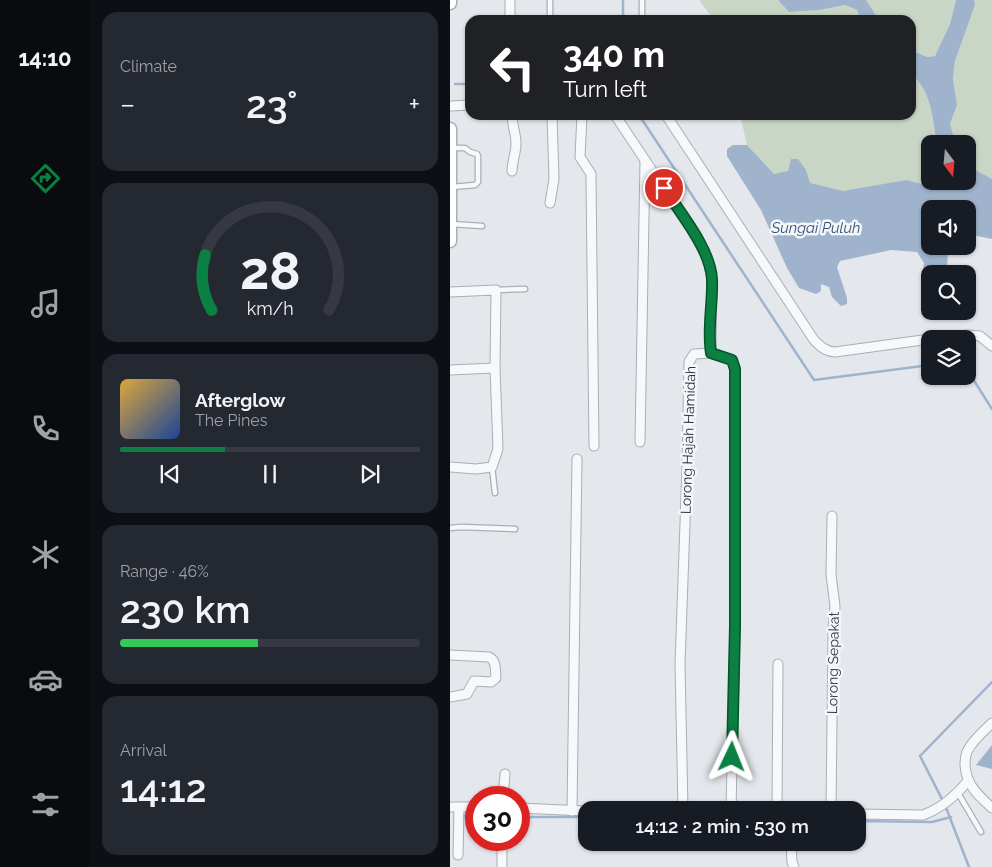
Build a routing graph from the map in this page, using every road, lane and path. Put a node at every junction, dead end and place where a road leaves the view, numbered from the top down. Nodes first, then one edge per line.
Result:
1 (510, 0) edge
2 (550, 0) edge
3 (642, 0) edge
4 (510, 15) edge
5 (550, 15) edge
6 (642, 15) edge
7 (465, 105) edge
8 (450, 106) edge
9 (513, 120) edge
10 (552, 120) edge
11 (582, 120) edge
12 (618, 120) edge
13 (669, 120) edge
14 (450, 129) edge
15 (451, 148) edge
16 (645, 160) junction
17 (512, 171) dead end
18 (451, 187) edge
19 (550, 203) dead end
20 (450, 224) edge
21 (482, 226) dead end
22 (450, 241) edge
23 (525, 288) dead end
24 (496, 290) junction
25 (450, 292) edge
26 (976, 336) edge
27 (921, 341) edge
28 (992, 346) edge
29 (711, 353) junction
30 (495, 368) junction
31 (450, 370) edge
32 (640, 442) dead end
33 (594, 446) dead end
34 (577, 460) dead end
35 (450, 467) edge
36 (492, 467) junction
37 (495, 493) dead end
38 (832, 516) dead end
39 (450, 528) edge
40 (515, 528) dead end
41 (450, 655) edge
42 (778, 664) dead end
43 (450, 698) edge
44 (992, 723) edge
45 (504, 774) dead end
46 (968, 781) junction
47 (504, 786) edge
48 (955, 796) junction
49 (683, 801) edge
50 (731, 801) edge
51 (778, 801) edge
52 (831, 801) edge
53 (992, 808) edge
54 (530, 809) edge
55 (572, 811) junction
56 (578, 811) edge
57 (456, 812) edge
58 (866, 814) edge
59 (981, 832) dead end
60 (502, 851) edge
61 (791, 851) edge
62 (458, 855) dead end
63 (502, 867) edge
64 (794, 867) edge

1 - 4 street
2 - 5 lane
3 - 6 lane
7 - 8 street
9 - 17 street
10 - 19 street
11 - 33 street
12 - 16 street, Lorong Hajah Hamidah
13 - 27 street
14 - 15 street
15 - 18 street
15 - 18 lane
16 - 29 street, Lorong Hajah Hamidah
16 - 32 street
18 - 20 street
20 - 21 lane
20 - 22 street
23 - 24 lane
24 - 25 street
24 - 30 street
26 - 28 street
29 - 49 street, Lorong Hajah Hamidah
29 - 50 street
30 - 31 street
30 - 36 street
34 - 55 street
35 - 36 street
36 - 37 lane
38 - 52 street, Lorong Sepakat
39 - 40 lane
41 - 43 street
42 - 51 street
44 - 46 street
45 - 47 street
46 - 48 street
46 - 53 street
48 - 58 street
48 - 59 lane
54 - 55 street
55 - 56 street
57 - 62 street
60 - 63 street
61 - 64 street

